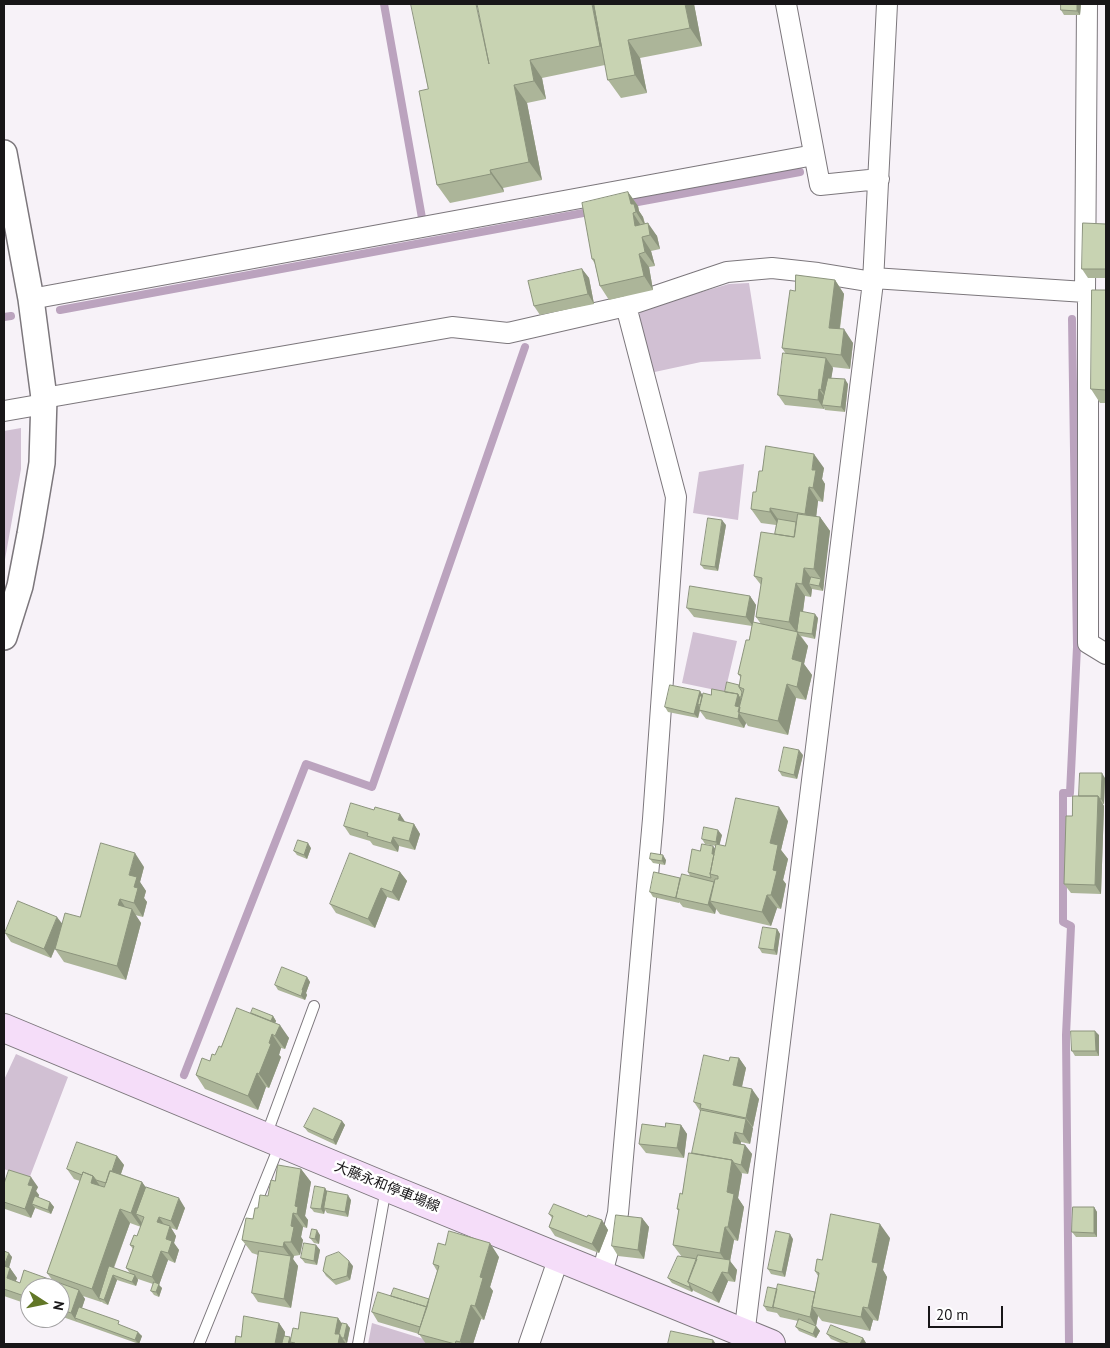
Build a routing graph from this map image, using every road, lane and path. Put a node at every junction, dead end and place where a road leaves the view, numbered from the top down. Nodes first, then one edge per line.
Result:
1 (786, 4) edge
2 (887, 4) edge
3 (1087, 4) edge
4 (4, 153) edge
5 (814, 156) junction
6 (879, 179) junction
7 (873, 280) junction
8 (1085, 292) junction
9 (31, 299) junction
10 (626, 306) junction
11 (44, 401) junction
12 (4, 411) edge
13 (4, 636) edge
14 (1106, 654) edge
15 (314, 1006) dead end
16 (4, 1028) edge
17 (273, 1140) junction
18 (386, 1187) junction
19 (559, 1257) junction
20 (602, 1274) junction
21 (744, 1339) edge
22 (198, 1344) edge
23 (358, 1344) edge
24 (528, 1344) edge
25 (771, 1344) edge

1 - 5 street
2 - 6 street
3 - 8 street
4 - 9 street
5 - 6 street
5 - 9 street
6 - 7 street
7 - 8 street
7 - 10 street
7 - 21 street
8 - 14 street
9 - 11 street
10 - 11 street
10 - 20 street
11 - 12 street
11 - 13 street
15 - 17 lane
16 - 17 main road, 大藤永和停車場線
17 - 18 main road, 大藤永和停車場線
17 - 22 lane
18 - 19 main road, 大藤永和停車場線
18 - 23 lane
19 - 20 main road, 大藤永和停車場線
19 - 24 street
20 - 21 main road, 大藤永和停車場線
21 - 25 main road, 大藤永和停車場線

